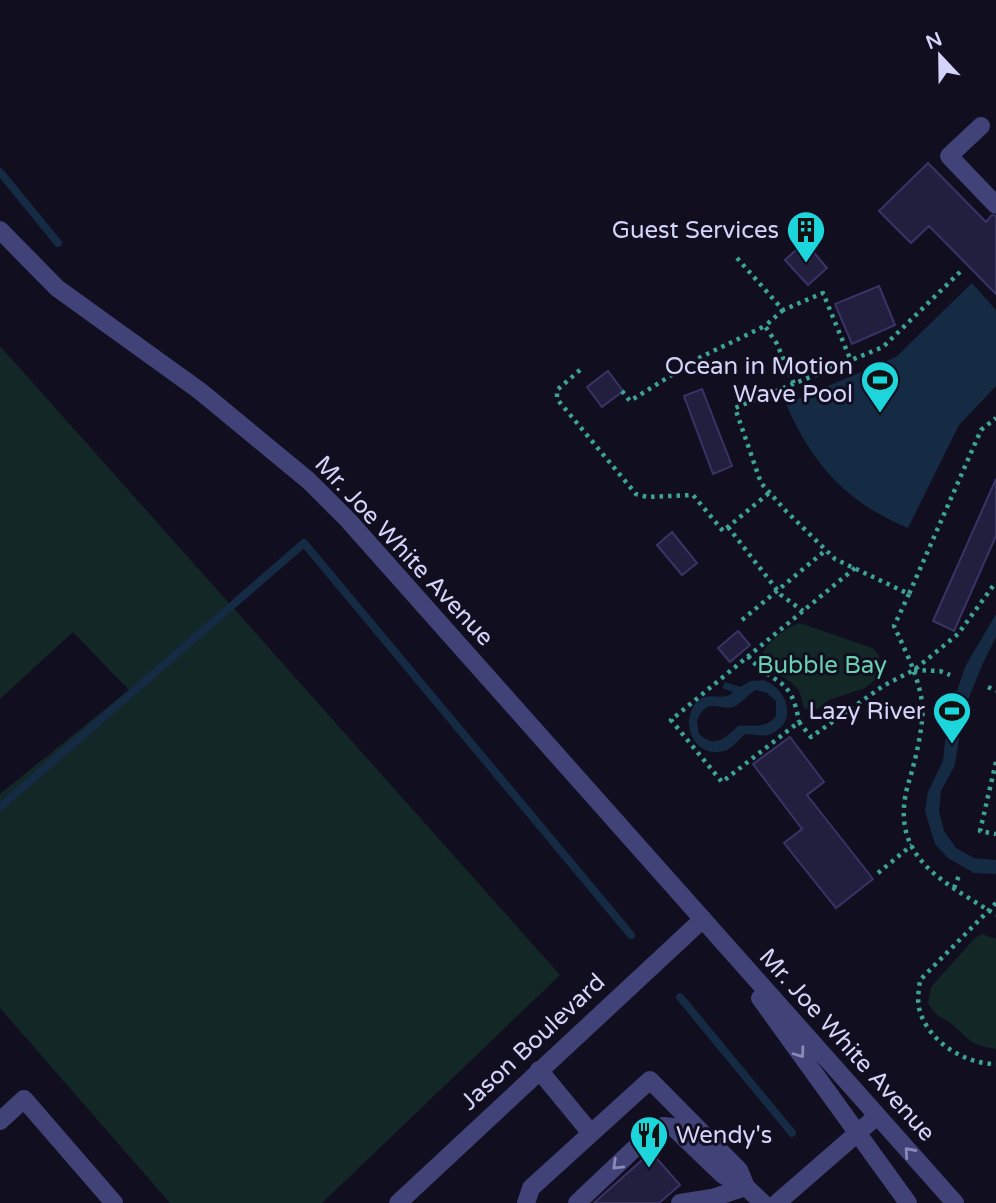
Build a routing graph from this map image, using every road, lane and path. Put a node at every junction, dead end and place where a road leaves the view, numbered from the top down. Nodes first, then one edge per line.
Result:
1 (981, 127) dead end
2 (996, 205) edge
3 (0, 230) edge
4 (737, 258) dead end
5 (960, 272) dead end
6 (783, 310) junction
7 (765, 326) junction
8 (851, 361) junction
9 (580, 370) dead end
10 (794, 384) junction
11 (622, 391) dead end
12 (996, 418) edge
13 (769, 492) junction
14 (728, 527) junction
15 (826, 550) junction
16 (855, 568) junction
17 (996, 582) edge
18 (777, 590) junction
19 (909, 594) junction
20 (803, 611) junction
21 (742, 620) dead end
22 (748, 656) junction
23 (914, 670) junction
24 (950, 675) dead end
25 (988, 687) dead end
26 (996, 691) edge
27 (799, 722) junction
28 (996, 762) edge
29 (996, 834) edge
30 (912, 845) junction
31 (878, 873) dead end
32 (960, 873) dead end
33 (954, 888) junction
34 (996, 903) edge
35 (987, 910) junction
36 (996, 915) edge
37 (703, 919) junction
38 (996, 1064) edge
39 (539, 1070) junction
40 (877, 1116) junction
41 (0, 1121) edge
42 (590, 1132) junction
43 (857, 1133) junction
44 (746, 1187) junction
45 (709, 1200) edge
46 (114, 1203) edge
47 (398, 1203) edge
48 (526, 1203) edge
49 (578, 1203) edge
50 (680, 1203) edge
51 (763, 1203) edge
52 (777, 1203) edge
53 (908, 1203) edge
54 (954, 1203) edge

1 - 2 street
3 - 37 street, Mr. Joe White Avenue
4 - 6 path
5 - 8 path
6 - 7 path
6 - 8 path
7 - 10 path
7 - 11 path
8 - 10 path
9 - 14 path
10 - 13 path
12 - 19 path
13 - 14 path
13 - 15 path
14 - 18 path
15 - 16 path
15 - 18 path
16 - 19 path
16 - 20 path
17 - 23 path
18 - 20 path
18 - 21 path
19 - 23 path
20 - 22 path
22 - 27 path
22 - 27 path
23 - 24 path
23 - 27 path
23 - 30 path
25 - 26 path
28 - 29 path
30 - 31 path
30 - 33 path
32 - 33 path
33 - 35 path
34 - 35 path
35 - 36 path
35 - 38 path
37 - 39 street, Jason Boulevard
37 - 40 street, Mr. Joe White Avenue
37 -> 43 street, Mr. Joe White Avenue
39 - 42 street
39 - 47 street, Jason Boulevard
40 - 43 street
54 -> 40 street, Mr. Joe White Avenue
41 - 46 street
42 - 44 street
42 - 48 street
43 - 52 street
43 - 53 street, Mr. Joe White Avenue
44 - 45 street
44 -> 49 street
44 - 51 street
45 - 50 street

